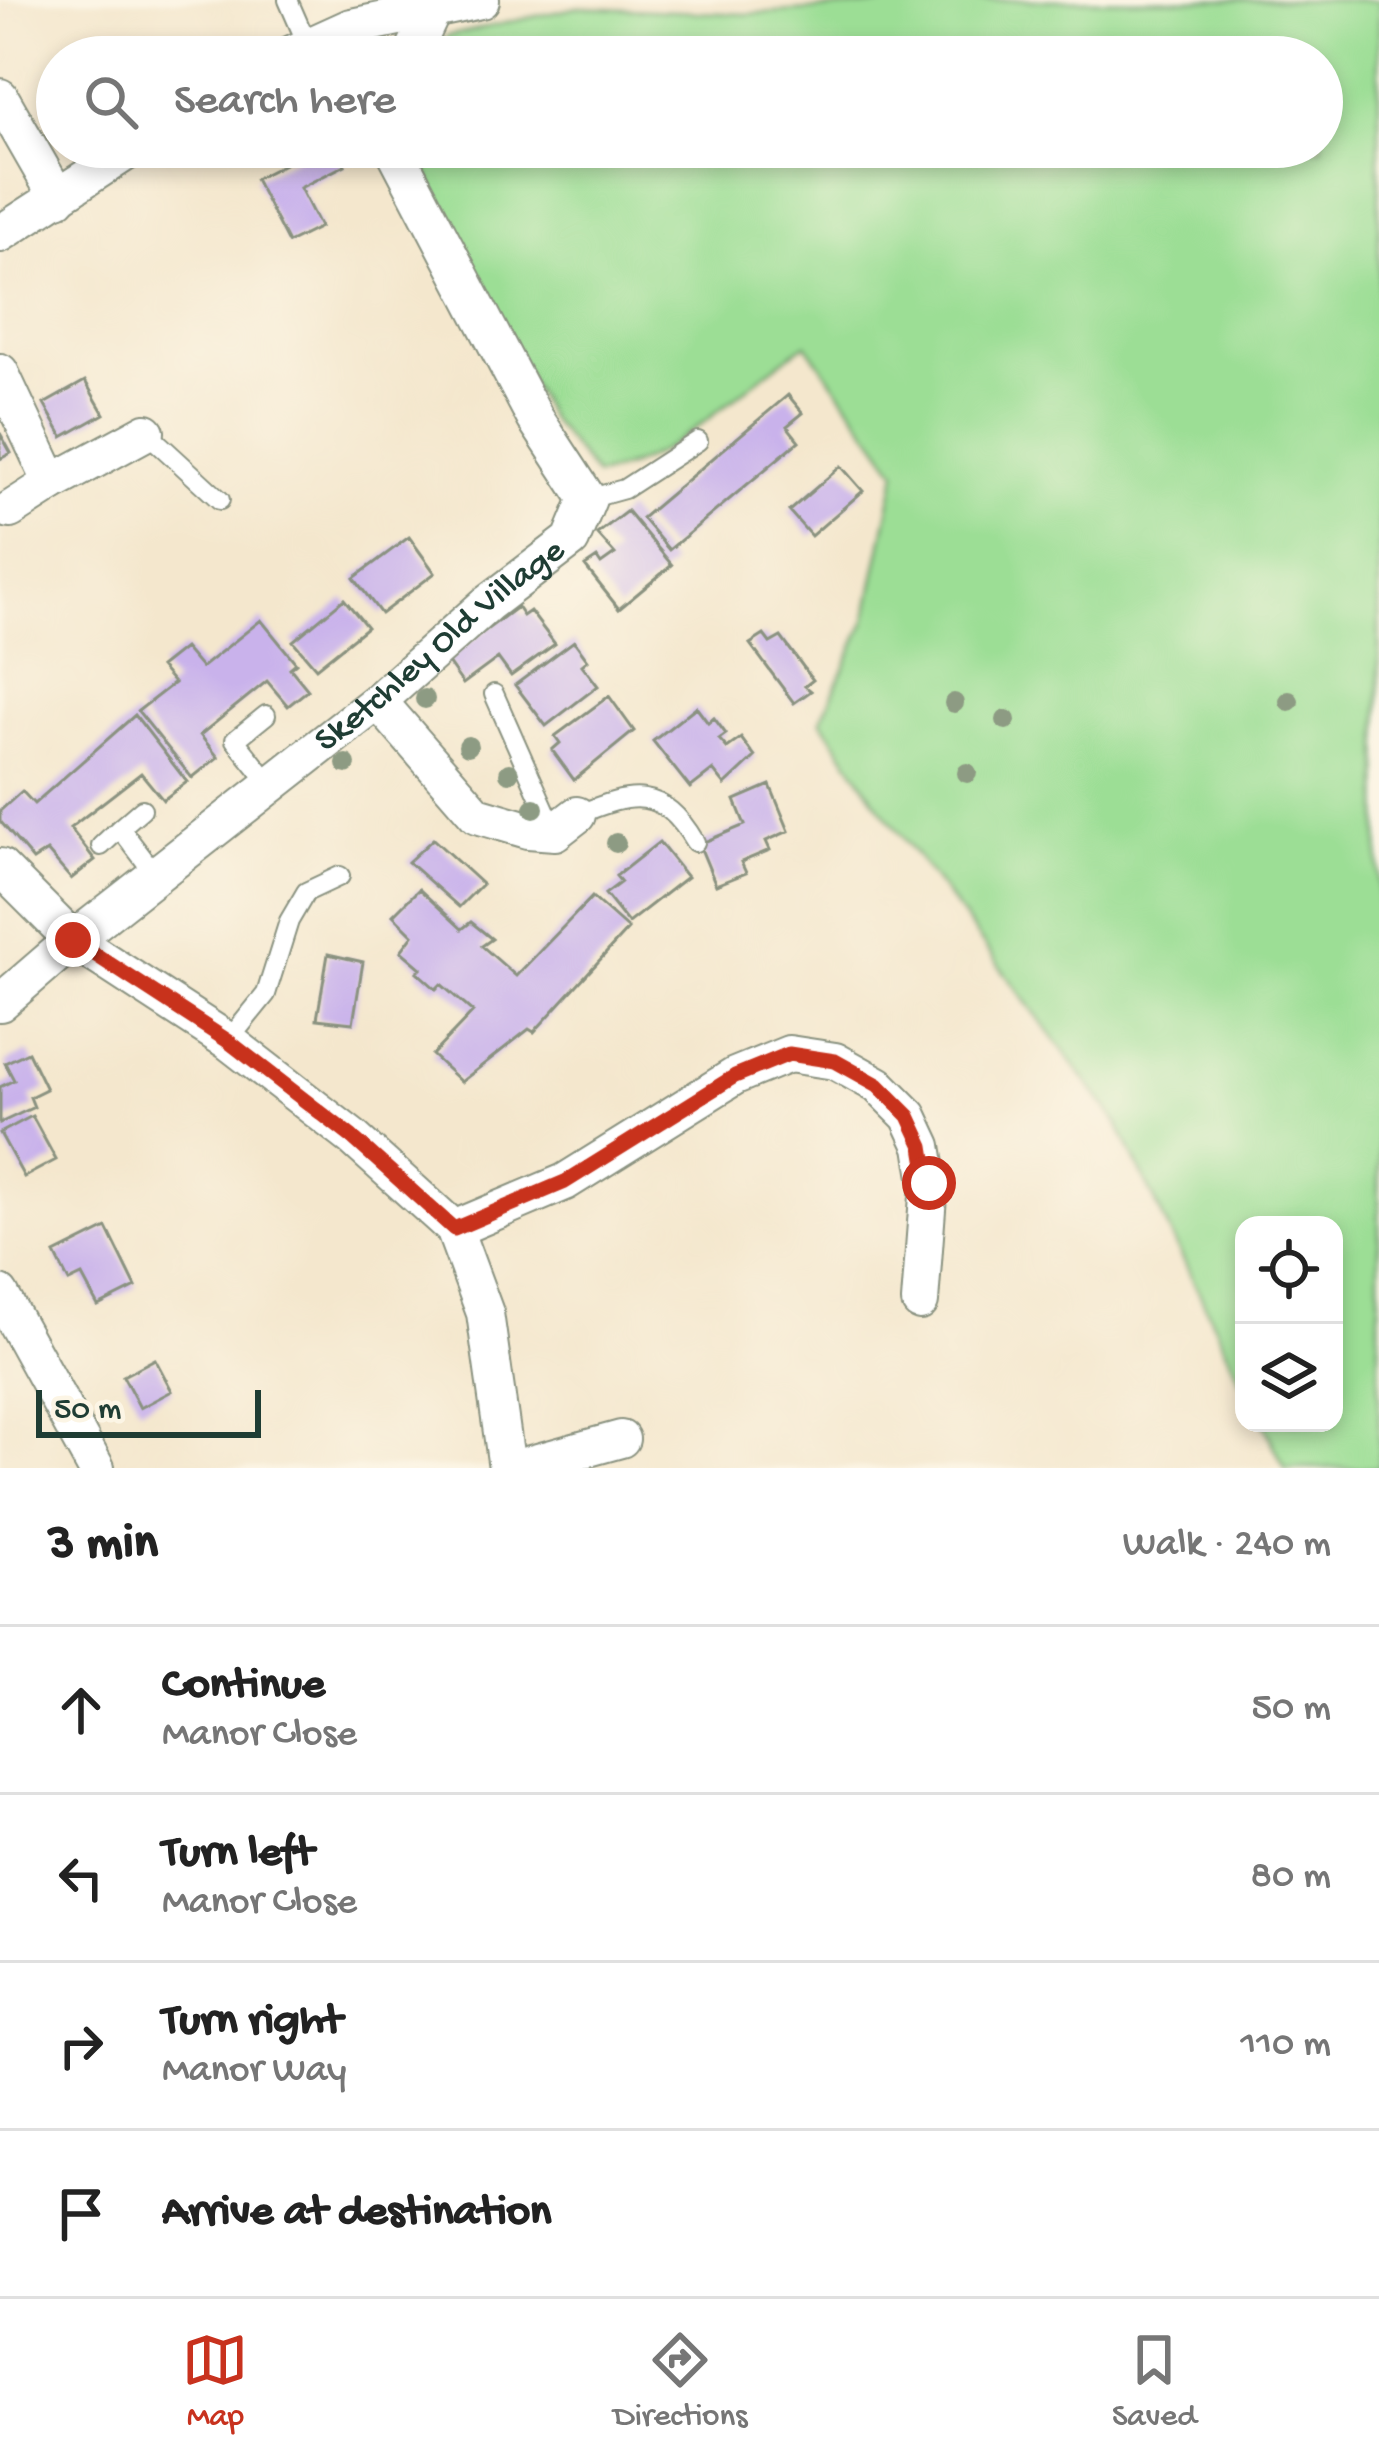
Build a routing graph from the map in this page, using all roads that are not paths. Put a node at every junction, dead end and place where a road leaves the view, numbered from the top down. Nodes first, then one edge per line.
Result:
1 (288, 0) edge
2 (481, 0) edge
3 (434, 8) junction
4 (290, 36) edge
5 (331, 36) edge
6 (421, 36) edge
7 (0, 97) edge
8 (103, 168) edge
9 (404, 168) edge
10 (58, 198) junction
11 (0, 234) edge
12 (0, 372) edge
13 (146, 432) joint
14 (698, 441) dead end
15 (52, 483) junction
16 (588, 499) junction
17 (220, 500) dead end
18 (5, 512) edge
19 (494, 694) dead end
20 (378, 701) junction
21 (266, 716) dead end
22 (271, 785) junction
23 (142, 809) dead end
24 (566, 824) junction
25 (120, 827) junction
26 (695, 842) dead end
27 (101, 846) dead end
28 (0, 867) edge
29 (155, 874) junction
30 (340, 876) dead end
31 (73, 940) junction
32 (0, 1003) edge
33 (228, 1041) junction
34 (454, 1229) junction
35 (0, 1294) edge
36 (920, 1302) dead end
37 (621, 1439) dead end
38 (96, 1468) edge
39 (512, 1468) edge

1 - 4 lane
2 - 3 street
3 - 5 street
3 - 6 street
7 - 10 street
8 - 10 street
9 - 16 street, Sketchley Old Village
10 - 11 street
12 - 15 street
13 - 15 street
13 - 17 lane
14 - 16 lane
15 - 18 street
16 - 20 street, Sketchley Old Village
19 - 24 lane
20 - 22 street, Sketchley Old Village
20 - 24 street
21 - 22 lane
22 - 29 street, Sketchley Old Village
23 - 25 lane
24 - 26 lane
25 - 27 lane
25 - 29 lane
28 - 31 street
29 - 31 street, Sketchley Old Village
30 - 33 lane
31 - 32 street, Sketchley Old Village
31 - 33 street
33 - 34 street
34 - 36 street
34 - 39 street
35 - 38 street
37 - 39 street

